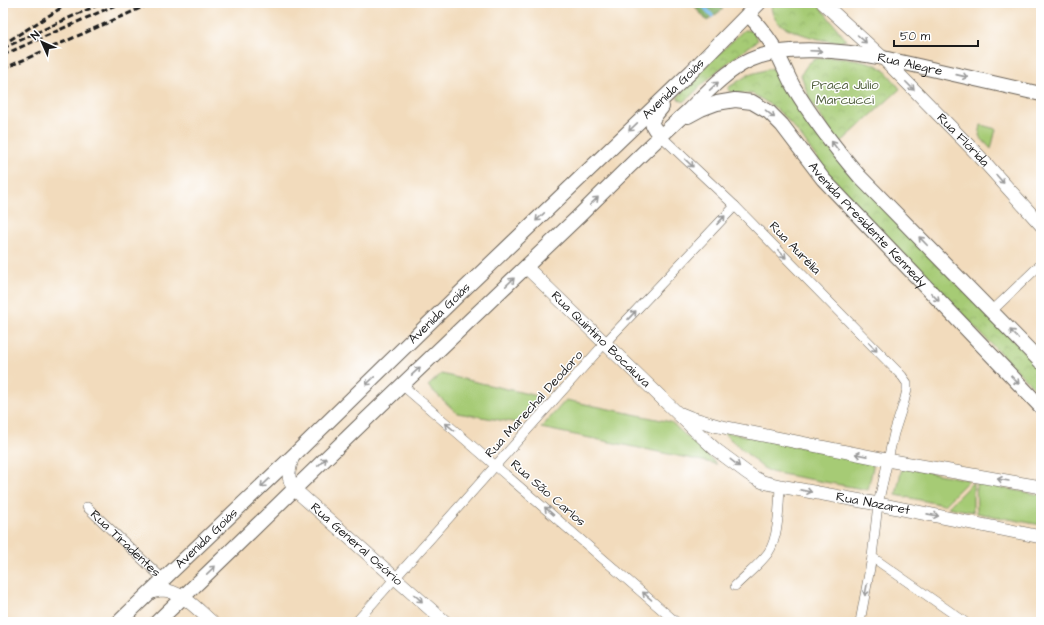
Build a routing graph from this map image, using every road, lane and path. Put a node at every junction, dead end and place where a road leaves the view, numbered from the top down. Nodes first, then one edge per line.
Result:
1 (759, 3) edge
2 (823, 3) edge
3 (748, 14) junction
4 (777, 52) junction
5 (883, 58) junction
6 (692, 71) junction
7 (1041, 94) edge
8 (675, 122) junction
9 (661, 136) junction
10 (734, 206) junction
11 (1041, 225) edge
12 (1041, 264) edge
13 (526, 267) junction
14 (992, 311) junction
15 (605, 343) junction
16 (1041, 362) edge
17 (402, 385) junction
18 (1041, 406) edge
19 (675, 411) junction
20 (718, 426) junction
21 (715, 448) junction
22 (293, 456) junction
23 (887, 460) junction
24 (496, 466) junction
25 (780, 486) junction
26 (1041, 487) edge
27 (294, 489) junction
28 (878, 504) junction
29 (87, 507) dead end
30 (1041, 537) edge
31 (872, 557) junction
32 (396, 578) junction
33 (164, 579) junction
34 (735, 586) dead end
35 (150, 592) junction
36 (183, 598) junction
37 (119, 622) edge
38 (157, 622) edge
39 (212, 622) edge
40 (356, 622) edge
41 (445, 622) edge
42 (676, 622) edge
43 (860, 622) edge
44 (965, 622) edge

1 - 3 main road, Avenida Goiás
2 -> 5 street, Rua Flórida
3 - 4 main road, Avenida Presidente Kennedy
3 - 6 main road, Avenida Goiás
4 -> 5 main road, Rua Alegre
8 -> 4 main road, Avenida Goiás
14 -> 4 main road, Avenida Presidente Kennedy
5 -> 7 main road, Rua Alegre
5 -> 11 street, Rua Flórida
6 - 9 main road
6 -> 22 main road, Avenida Goiás
8 - 9 main road, Avenida Goiás
8 -> 18 main road, Avenida Presidente Kennedy
9 -> 10 street, Rua Aurélia
13 -> 9 main road, Avenida Goiás
15 -> 10 street, Rua Marechal Deodoro
10 -> 23 street, Rua Aurélia
12 - 14 street
13 - 15 street, Rua Quintino Bocaiuva
17 -> 13 main road, Avenida Goiás
16 -> 14 main road, Avenida Presidente Kennedy
15 - 19 street, Rua Quintino Bocaiuva
15 - 24 street, Rua Marechal Deodoro
24 -> 17 street, Rua São Carlos
27 -> 17 main road, Avenida Goiás
19 - 20 street, Rua Quintino Bocaiuva
19 - 21 street, Rua Quintino Bocaiuva
20 - 21 street
23 -> 20 street
21 -> 25 street, Rua Nazaret
22 - 27 street
22 -> 33 main road, Avenida Goiás
26 -> 23 street
23 - 28 street
24 - 32 street, Rua Marechal Deodoro
42 -> 24 street, Rua São Carlos
25 -> 28 street, Rua Nazaret
25 - 34 street
27 - 32 street, Rua General Osório
36 -> 27 main road, Avenida Goiás
28 -> 30 street, Rua Nazaret
28 - 31 street
29 - 33 street, Rua Tiradentes
31 -> 43 street
31 - 44 street
32 - 40 street, Rua Marechal Deodoro
32 -> 41 street, Rua General Osório
33 - 35 main road, Avenida Goiás
35 - 36 street, Rua Tiradentes
35 - 37 main road, Avenida Goiás
36 - 38 main road, Avenida Goiás
36 - 39 street, Rua Tiradentes

